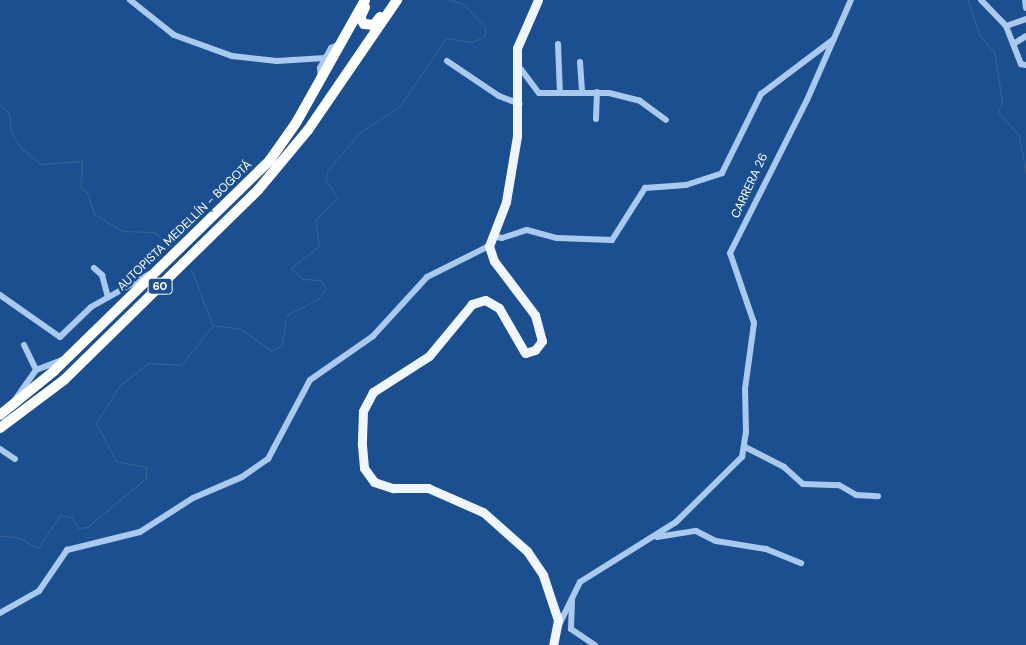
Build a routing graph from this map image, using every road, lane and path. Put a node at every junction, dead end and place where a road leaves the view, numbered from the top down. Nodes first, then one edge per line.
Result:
1 (130, 0) edge
2 (365, 0) edge
3 (370, 0) edge
4 (392, 0) edge
5 (398, 0) edge
6 (538, 0) edge
7 (851, 0) edge
8 (981, 0) edge
9 (1025, 0) edge
10 (1026, 8) edge
11 (1026, 19) edge
12 (1006, 26) junction
13 (1026, 36) edge
14 (834, 39) junction
15 (1015, 43) junction
16 (558, 44) dead end
17 (338, 45) junction
18 (325, 58) junction
19 (447, 61) dead end
20 (580, 62) dead end
21 (517, 64) junction
22 (1026, 64) edge
23 (321, 78) junction
24 (597, 92) junction
25 (560, 93) junction
26 (582, 93) junction
27 (520, 104) junction
28 (596, 119) dead end
29 (666, 120) dead end
30 (493, 236) junction
31 (489, 246) junction
32 (94, 268) dead end
33 (157, 271) junction
34 (0, 295) edge
35 (108, 297) junction
36 (24, 345) dead end
37 (65, 359) junction
38 (36, 370) junction
39 (10, 408) junction
40 (0, 415) edge
41 (0, 428) edge
42 (744, 447) junction
43 (0, 449) edge
44 (15, 459) dead end
45 (878, 496) dead end
46 (648, 539) junction
47 (801, 563) dead end
48 (573, 594) junction
49 (0, 612) edge
50 (558, 628) junction
51 (553, 645) edge
52 (596, 645) edge

1 - 18 street
2 - 17 highway, AUTOPISTA MEDELLÍN - BOGOTÁ / 60
3 - 4 highway
5 - 41 highway, AUTOPISTA MEDELLÍN - BOGOTÁ / 60
6 - 21 main road
7 - 14 street, CARRERA 26
8 - 12 street
9 - 10 street
11 - 12 street
12 - 15 street
13 - 15 street
14 - 30 street
14 - 42 street, CARRERA 26
15 - 22 street
16 - 25 street
17 - 18 street
17 - 23 highway, AUTOPISTA MEDELLÍN - BOGOTÁ / 60
18 - 23 street
19 - 27 street
20 - 26 street
21 - 25 street
21 - 27 main road
23 - 33 highway, AUTOPISTA MEDELLÍN - BOGOTÁ / 60
24 - 26 street
24 - 28 street
24 - 29 street
25 - 26 street
27 - 30 main road
30 - 31 main road
31 - 49 street
31 - 50 main road
32 - 35 street
33 - 35 street
33 - 37 highway, AUTOPISTA MEDELLÍN - BOGOTÁ / 60
34 - 35 street
36 - 38 street
37 - 38 street
37 - 39 highway, AUTOPISTA MEDELLÍN - BOGOTÁ / 60
38 - 39 street
39 - 40 highway, AUTOPISTA MEDELLÍN - BOGOTÁ / 60
42 - 45 street
42 - 46 street
43 - 44 street
46 - 47 street
46 - 48 street
48 - 50 street
48 - 52 street
50 - 51 main road

